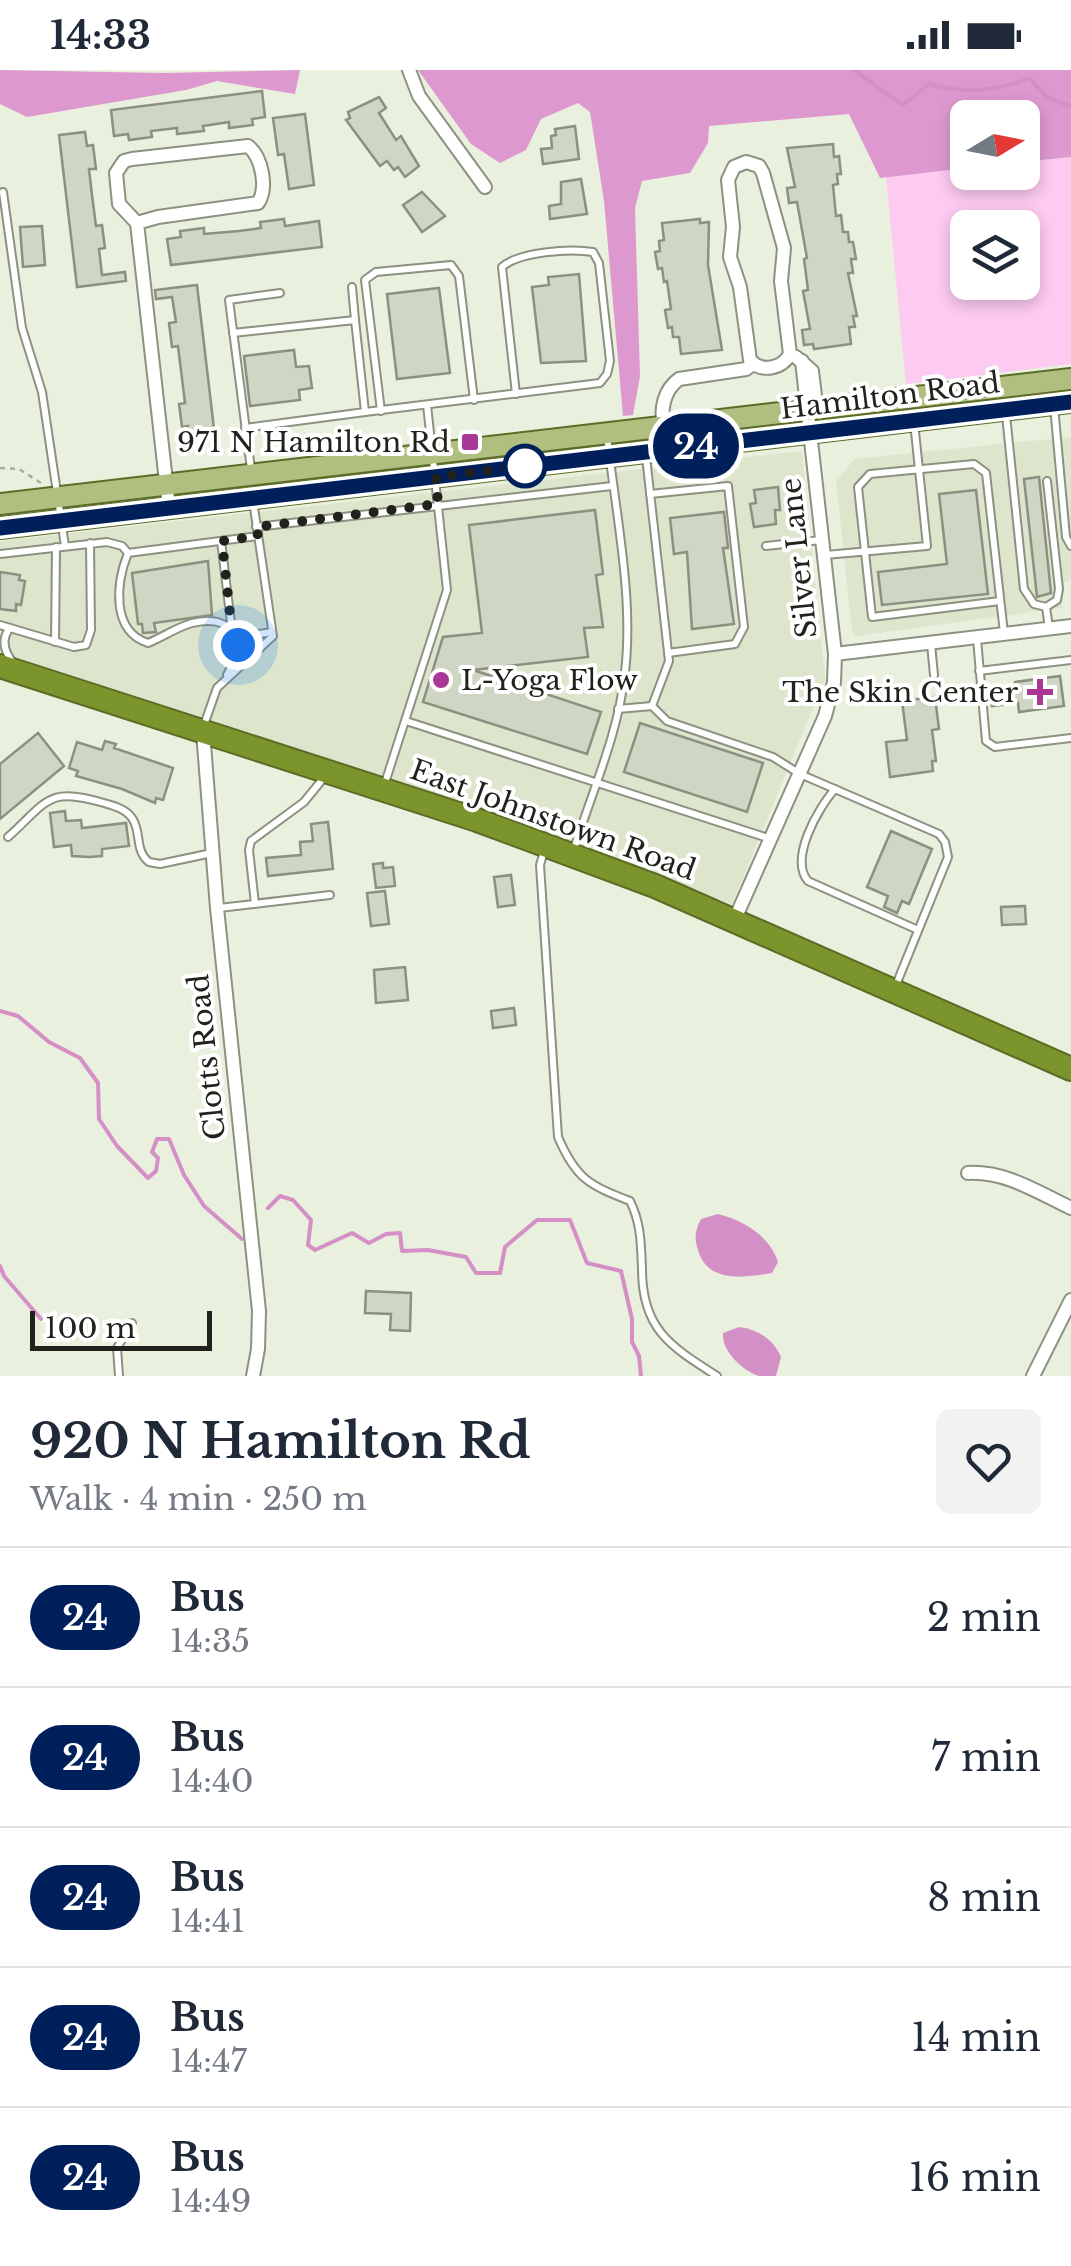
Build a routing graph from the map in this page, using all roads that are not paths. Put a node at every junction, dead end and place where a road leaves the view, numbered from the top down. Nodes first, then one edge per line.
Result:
1 (409, 70) edge
2 (485, 186) dead end
3 (3, 192) dead end
4 (137, 223) junction
5 (352, 287) dead end
6 (280, 292) dead end
7 (355, 320) junction
8 (233, 333) junction
9 (796, 357) junction
10 (753, 364) junction
11 (1071, 380) edge
12 (516, 394) junction
13 (474, 400) junction
14 (1062, 404) edge
15 (427, 405) junction
16 (381, 410) junction
17 (808, 410) junction
18 (1006, 410) junction
19 (365, 412) junction
20 (914, 421) junction
21 (672, 425) junction
22 (245, 428) junction
23 (606, 433) junction
24 (811, 433) junction
25 (646, 452) junction
26 (434, 454) junction
27 (609, 456) junction
28 (919, 469) junction
29 (252, 475) junction
30 (436, 477) junction
31 (1046, 482) dead end
32 (167, 485) junction
33 (612, 486) junction
34 (650, 494) junction
35 (60, 497) junction
36 (252, 498) junction
37 (0, 504) edge
38 (438, 504) junction
39 (169, 508) junction
40 (62, 521) junction
41 (256, 527) junction
42 (0, 528) edge
43 (258, 536) junction
44 (822, 540) junction
45 (222, 541) junction
46 (90, 543) junction
47 (60, 546) junction
48 (766, 546) dead end
49 (1071, 546) edge
50 (864, 552) junction
51 (128, 553) junction
52 (0, 554) edge
53 (824, 556) junction
54 (1000, 601) junction
55 (1046, 606) junction
56 (0, 625) edge
57 (1071, 626) edge
58 (10, 628) junction
59 (1050, 629) junction
60 (272, 632) junction
61 (1004, 634) junction
62 (233, 635) junction
63 (976, 638) junction
64 (56, 642) junction
65 (931, 643) junction
66 (668, 653) junction
67 (835, 654) junction
68 (1071, 660) edge
69 (10, 669) edge
70 (980, 671) junction
71 (934, 675) dead end
72 (223, 682) junction
73 (652, 706) junction
74 (618, 709) junction
75 (406, 721) junction
76 (203, 732) junction
77 (1071, 738) edge
78 (303, 763) junction
79 (329, 772) junction
80 (800, 774) junction
81 (594, 784) junction
82 (383, 789) junction
83 (834, 789) junction
84 (307, 794) junction
85 (8, 837) dead end
86 (771, 839) junction
87 (546, 845) junction
88 (213, 853) junction
89 (572, 855) junction
90 (330, 895) dead end
91 (255, 904) junction
92 (217, 908) junction
93 (734, 921) junction
94 (918, 930) junction
95 (894, 992) junction
96 (1071, 1070) edge
97 (968, 1173) dead end
98 (1071, 1208) edge
99 (1071, 1300) edge
100 (132, 1323) dead end
101 (119, 1376) edge
102 (252, 1376) edge
103 (717, 1376) edge
104 (1033, 1376) edge

1 - 2 street
3 - 35 lane
4 - 4 street
4 - 32 street
5 - 7 lane
6 - 8 lane
7 - 8 lane
7 - 19 lane
8 - 22 lane
9 - 10 street
9 - 10 street
9 - 17 street, Silver Lane
10 - 21 street
11 - 17 main road, Hamilton Road
12 - 12 lane
12 - 13 lane
13 - 15 lane
13 - 16 lane
14 - 18 main road, Hamilton Road
14 - 49 lane
15 - 16 lane
15 - 26 lane
16 - 19 lane
17 - 21 main road, Hamilton Road
17 - 24 street, Silver Lane
18 - 20 main road, Hamilton Road
18 - 55 lane
19 - 22 lane
20 - 24 main road, Hamilton Road
20 - 28 lane
21 - 23 main road, Hamilton Road
22 - 29 lane
23 - 26 main road, Hamilton Road
23 - 27 lane
24 - 25 main road, Hamilton Road
24 - 44 street, Silver Lane
25 - 27 main road, Hamilton Road
25 - 34 lane
26 - 29 main road, Hamilton Road
26 - 30 lane
27 - 30 main road, Hamilton Road
27 - 33 lane
28 - 50 lane
28 - 50 lane
28 - 54 lane
29 - 32 main road, Hamilton Road
30 - 36 main road, Hamilton Road
30 - 38 lane
31 - 55 lane
32 - 35 main road, Hamilton Road
32 - 39 street
33 - 38 lane
33 - 74 lane
34 - 66 lane
34 - 66 lane
35 - 37 main road, Hamilton Road
35 - 40 lane
36 - 39 main road, Hamilton Road
36 - 41 lane
38 - 41 lane
38 - 75 lane
39 - 40 main road, Hamilton Road
40 - 42 main road, Hamilton Road
40 - 47 lane
41 - 43 lane
43 - 45 lane
43 - 60 lane
44 - 48 lane
44 - 53 street, Silver Lane
45 - 51 lane
45 - 62 lane
46 - 47 lane
46 - 51 lane
46 - 64 lane
47 - 52 lane
47 - 64 lane
50 - 53 lane
50 - 54 lane
51 - 62 lane
53 - 67 street, Silver Lane
54 - 61 lane
55 - 59 lane
56 - 58 lane
57 - 59 street
58 - 64 lane
58 - 69 lane
59 - 61 street
60 - 62 lane
60 - 72 lane
61 - 63 street
62 - 72 lane
63 - 65 street
63 - 70 lane
65 - 67 street
65 - 71 lane
66 - 73 lane
67 - 80 street, Silver Lane
68 - 70 lane
69 - 76 highway, East Johnstown Road
70 - 77 lane
72 - 76 lane
73 - 74 lane
73 - 80 lane
74 - 81 lane
75 - 81 lane
75 - 82 lane
76 - 78 highway, East Johnstown Road
76 - 88 street, Clotts Road
78 - 79 highway, East Johnstown Road
78 - 84 lane
79 - 82 highway, East Johnstown Road
79 - 84 lane
80 - 83 lane
80 - 86 street, Silver Lane
81 - 86 lane
81 - 89 lane
82 - 87 highway, East Johnstown Road
83 - 94 lane
83 - 94 lane
84 - 91 lane
85 - 88 lane
86 - 93 street, Silver Lane
87 - 89 highway, East Johnstown Road
87 - 103 lane
88 - 92 street, Clotts Road
89 - 93 highway, East Johnstown Road
90 - 91 lane
91 - 92 lane
92 - 102 street, Clotts Road
93 - 95 highway, East Johnstown Road
94 - 95 lane
95 - 96 highway, East Johnstown Road
97 - 98 street
99 - 104 street
100 - 101 lane

